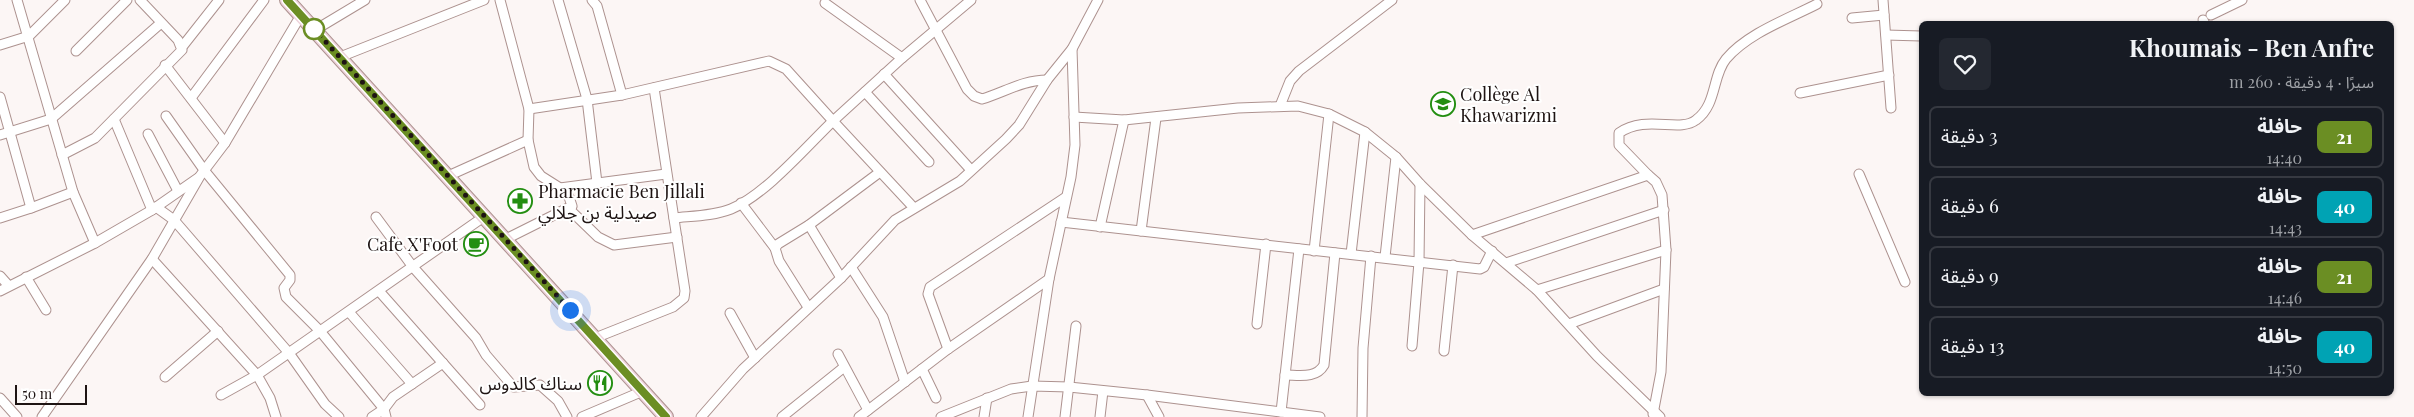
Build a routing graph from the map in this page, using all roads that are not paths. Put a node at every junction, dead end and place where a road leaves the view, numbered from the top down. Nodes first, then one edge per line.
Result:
1 (65, 0) edge
2 (127, 0) edge
3 (140, 0) edge
4 (219, 0) edge
5 (264, 0) edge
6 (287, 0) edge
7 (365, 0) edge
8 (484, 0) edge
9 (500, 0) edge
10 (558, 0) edge
11 (592, 0) edge
12 (920, 0) edge
13 (971, 0) edge
14 (1098, 0) edge
15 (1392, 0) edge
16 (1883, 0) edge
17 (2242, 0) edge
18 (18, 1) edge
19 (825, 2) dead end
20 (460, 4) edge
21 (1817, 4) dead end
22 (301, 15) junction
23 (1884, 15) junction
24 (1852, 18) dead end
25 (2206, 20) edge
26 (161, 23) junction
27 (315, 30) junction
28 (936, 31) junction
29 (1886, 35) junction
30 (28, 36) junction
31 (1919, 36) edge
32 (0, 45) edge
33 (182, 47) junction
34 (1072, 49) junction
35 (76, 51) dead end
36 (340, 57) junction
37 (902, 58) junction
38 (165, 65) junction
39 (884, 74) junction
40 (1889, 75) junction
41 (1047, 80) junction
42 (654, 88) junction
43 (865, 92) junction
44 (1800, 93) dead end
45 (622, 95) junction
46 (0, 97) edge
47 (191, 98) junction
48 (587, 99) junction
49 (1280, 106) junction
50 (1891, 108) dead end
51 (529, 109) junction
52 (1328, 114) junction
53 (166, 116) dead end
54 (1074, 117) junction
55 (1156, 118) junction
56 (52, 119) junction
57 (114, 119) junction
58 (1124, 120) junction
59 (833, 121) junction
60 (10, 131) junction
61 (1365, 132) junction
62 (148, 134) dead end
63 (0, 135) edge
64 (528, 140) junction
65 (226, 143) junction
66 (62, 154) junction
67 (1396, 157) junction
68 (929, 162) dead end
69 (972, 170) junction
70 (880, 172) junction
71 (202, 173) junction
72 (666, 174) junction
73 (1858, 174) dead end
74 (1648, 175) junction
75 (448, 176) junction
76 (597, 183) junction
77 (1420, 184) junction
78 (560, 188) junction
79 (178, 191) junction
80 (73, 192) junction
81 (1066, 197) junction
82 (741, 203) junction
83 (31, 208) junction
84 (914, 208) junction
85 (154, 209) junction
86 (569, 209) junction
87 (1664, 210) junction
88 (485, 216) junction
89 (376, 217) dead end
90 (0, 218) edge
91 (674, 218) junction
92 (174, 220) junction
93 (1061, 222) junction
94 (810, 226) junction
95 (1100, 227) junction
96 (1141, 231) junction
97 (1472, 235) junction
98 (677, 237) junction
99 (506, 239) junction
100 (94, 243) junction
101 (1266, 244) junction
102 (774, 248) junction
103 (1299, 249) junction
104 (1666, 250) junction
105 (1314, 251) junction
106 (1492, 251) junction
107 (1335, 253) junction
108 (1351, 254) junction
109 (1371, 256) junction
110 (1385, 258) junction
111 (152, 259) junction
112 (1419, 262) junction
113 (1506, 263) junction
114 (1453, 265) junction
115 (413, 267) junction
116 (851, 267) junction
117 (0, 276) edge
118 (26, 276) junction
119 (841, 278) junction
120 (1049, 279) junction
121 (1905, 282) dead end
122 (8, 285) junction
123 (1664, 288) junction
124 (0, 290) edge
125 (1537, 290) junction
126 (379, 291) junction
127 (808, 307) junction
128 (46, 310) dead end
129 (349, 312) junction
130 (730, 313) dead end
131 (1258, 324) dead end
132 (1569, 324) junction
133 (1076, 326) dead end
134 (218, 331) junction
135 (320, 331) junction
136 (595, 338) junction
137 (1412, 346) dead end
138 (948, 349) junction
139 (1444, 351) dead end
140 (289, 353) junction
141 (838, 354) dead end
142 (755, 358) junction
143 (443, 363) junction
144 (843, 368) junction
145 (922, 369) junction
146 (257, 375) junction
147 (1286, 375) junction
148 (165, 377) dead end
149 (905, 382) junction
150 (412, 384) junction
151 (1032, 386) junction
152 (1069, 387) junction
153 (1103, 391) junction
154 (643, 392) junction
155 (221, 395) dead end
156 (1147, 395) junction
157 (0, 398) edge
158 (936, 398) dead end
159 (987, 398) junction
160 (480, 405) dead end
161 (868, 410) junction
162 (1281, 412) junction
163 (385, 413) edge
164 (1656, 415) edge
165 (17, 417) edge
166 (42, 417) edge
167 (276, 417) edge
168 (339, 417) edge
169 (372, 417) edge
170 (567, 417) edge
171 (582, 417) edge
172 (666, 417) edge
173 (701, 417) edge
174 (782, 417) edge
175 (859, 417) edge
176 (941, 417) edge
177 (984, 417) edge
178 (1028, 417) edge
179 (1065, 417) edge
180 (1100, 417) edge
181 (1159, 417) edge
182 (1320, 417) edge
183 (1362, 417) edge

1 - 30 street
2 - 35 street
3 - 26 street
4 - 33 street
5 - 47 street
6 - 22 main road
7 - 27 street
8 - 20 street
9 - 51 street
10 - 48 street
11 - 45 street
12 - 28 street
13 - 28 street
14 - 34 street
15 - 49 street
16 - 23 street
17 - 25 street
18 - 30 street
19 - 37 street
20 - 36 street
21 - 74 street
22 - 27 main road
22 - 65 street
23 - 24 street
23 - 29 street
26 - 33 street
26 - 56 street
27 - 36 main road
28 - 37 street
28 - 41 street
29 - 31 street
29 - 40 street
30 - 32 street
30 - 56 street
33 - 38 street
34 - 41 street
34 - 54 street
36 - 75 main road
37 - 39 street
38 - 47 street
38 - 57 street
39 - 43 street
39 - 69 street
40 - 44 street
40 - 50 street
41 - 69 street
42 - 45 street
42 - 59 street
42 - 72 street
43 - 59 street
43 - 68 street
45 - 48 street
46 - 60 street
47 - 65 street
48 - 51 street
48 - 76 street
49 - 52 street
49 - 55 street
51 - 64 street
52 - 61 street
52 - 105 street
53 - 71 street
54 - 58 street
54 - 81 street
55 - 58 street
55 - 96 street
56 - 60 street
56 - 66 street
57 - 66 street
57 - 85 street
58 - 95 street
59 - 70 street
59 - 82 street
60 - 63 street
60 - 83 street
61 - 67 street
61 - 108 street
62 - 79 street
64 - 75 street
64 - 78 street
65 - 71 street
66 - 80 street
67 - 77 street
67 - 110 street
69 - 84 street
70 - 84 street
70 - 94 street
71 - 79 street
71 - 92 street
71 - 135 street
72 - 76 street
72 - 91 street
73 - 121 street
74 - 87 street
74 - 97 street
75 - 88 main road
76 - 78 street
77 - 97 street
77 - 112 street
78 - 86 street
79 - 85 street
80 - 83 street
80 - 100 street
81 - 93 street
81 - 138 street
82 - 91 street
82 - 102 street
83 - 90 street
84 - 116 street
85 - 92 street
85 - 100 street
86 - 98 street
86 - 99 street
87 - 104 street
87 - 113 street
88 - 99 main road
88 - 115 street
89 - 115 street
91 - 98 street
92 - 111 street
92 - 140 street
93 - 95 street
93 - 120 street
94 - 102 street
94 - 119 street
95 - 96 street
96 - 101 street
97 - 106 street
98 - 136 street
99 - 136 main road
100 - 118 street
101 - 103 street
101 - 131 street
102 - 127 street
103 - 105 street
103 - 147 street
104 - 123 street
104 - 125 street
105 - 107 street
106 - 113 street
106 - 114 street
107 - 108 street
107 - 147 street
108 - 109 street
109 - 110 street
109 - 183 street
110 - 112 street
111 - 134 street
111 - 166 street
112 - 114 street
112 - 137 street
113 - 125 street
114 - 139 street
115 - 126 street
115 - 170 street
116 - 119 street
116 - 149 street
117 - 122 street
118 - 122 street
118 - 128 street
119 - 127 street
120 - 138 street
120 - 151 street
122 - 124 street
123 - 132 street
123 - 164 street
125 - 132 street
126 - 129 street
126 - 143 street
127 - 142 street
129 - 135 street
129 - 150 street
130 - 142 street
132 - 164 street
133 - 152 street
134 - 146 street
134 - 148 street
135 - 140 street
135 - 163 street
136 - 154 main road
138 - 145 street
140 - 146 street
140 - 168 street
141 - 144 street
142 - 173 street
143 - 150 street
143 - 160 street
144 - 161 street
144 - 174 street
145 - 149 street
145 - 158 street
146 - 155 street
146 - 167 street
147 - 162 street
149 - 161 street
150 - 163 street
151 - 152 street
151 - 159 street
151 - 178 street
152 - 153 street
152 - 179 street
153 - 156 street
153 - 180 street
154 - 171 street
154 - 172 main road
156 - 162 street
156 - 181 street
157 - 165 street
159 - 176 street
159 - 177 street
161 - 175 street
162 - 182 street
163 - 169 street

